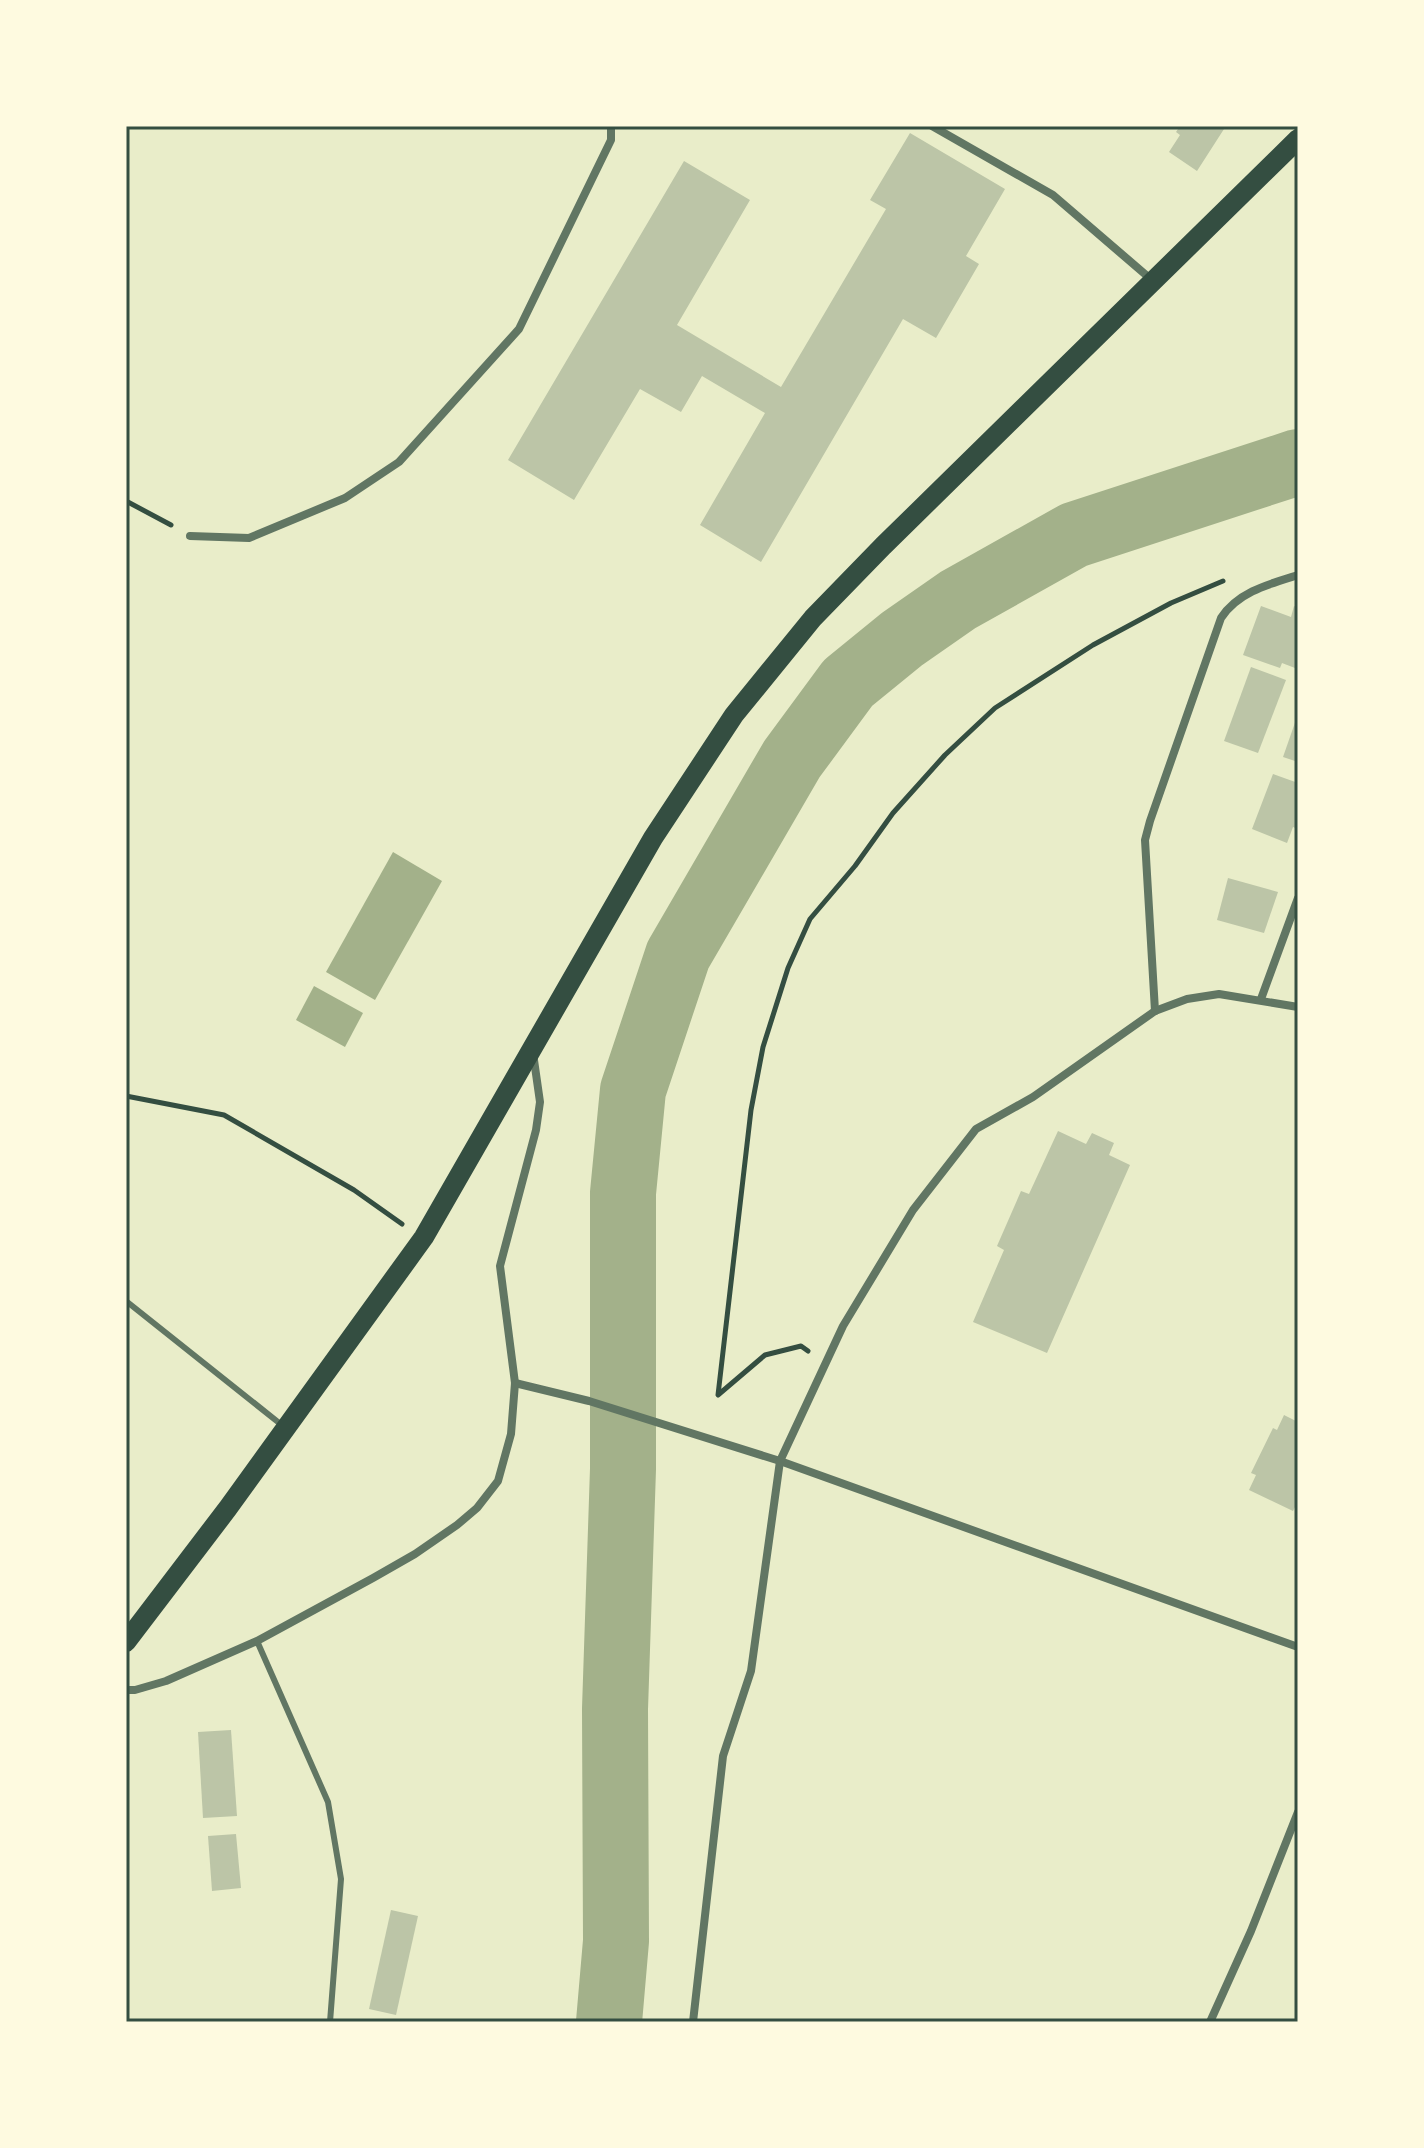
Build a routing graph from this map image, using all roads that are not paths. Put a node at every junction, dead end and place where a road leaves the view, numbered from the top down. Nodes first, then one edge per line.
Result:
1 (611, 126) edge
2 (932, 126) edge
3 (1298, 139) edge
4 (1154, 281) junction
5 (190, 536) road end
6 (1298, 575) edge
7 (1298, 898) edge
8 (1261, 999) junction
9 (1298, 1007) edge
10 (1155, 1011) junction
11 (532, 1049) junction
12 (126, 1301) edge
13 (515, 1383) junction
14 (286, 1428) junction
15 (780, 1461) junction
16 (257, 1641) junction
17 (126, 1642) edge
18 (1298, 1647) edge
19 (126, 1690) edge
20 (1298, 1812) edge
21 (330, 2022) edge
22 (693, 2022) edge
23 (1210, 2022) edge

1 - 5 street
2 - 4 street
3 - 4 main road
4 - 11 main road
6 - 10 street
7 - 8 street
8 - 9 street
8 - 10 street
10 - 15 street
11 - 13 street
11 - 14 main road
12 - 14 lane
13 - 15 street
13 - 16 street
14 - 17 main road
15 - 18 street
15 - 22 street
16 - 19 street
16 - 21 lane
20 - 23 street

